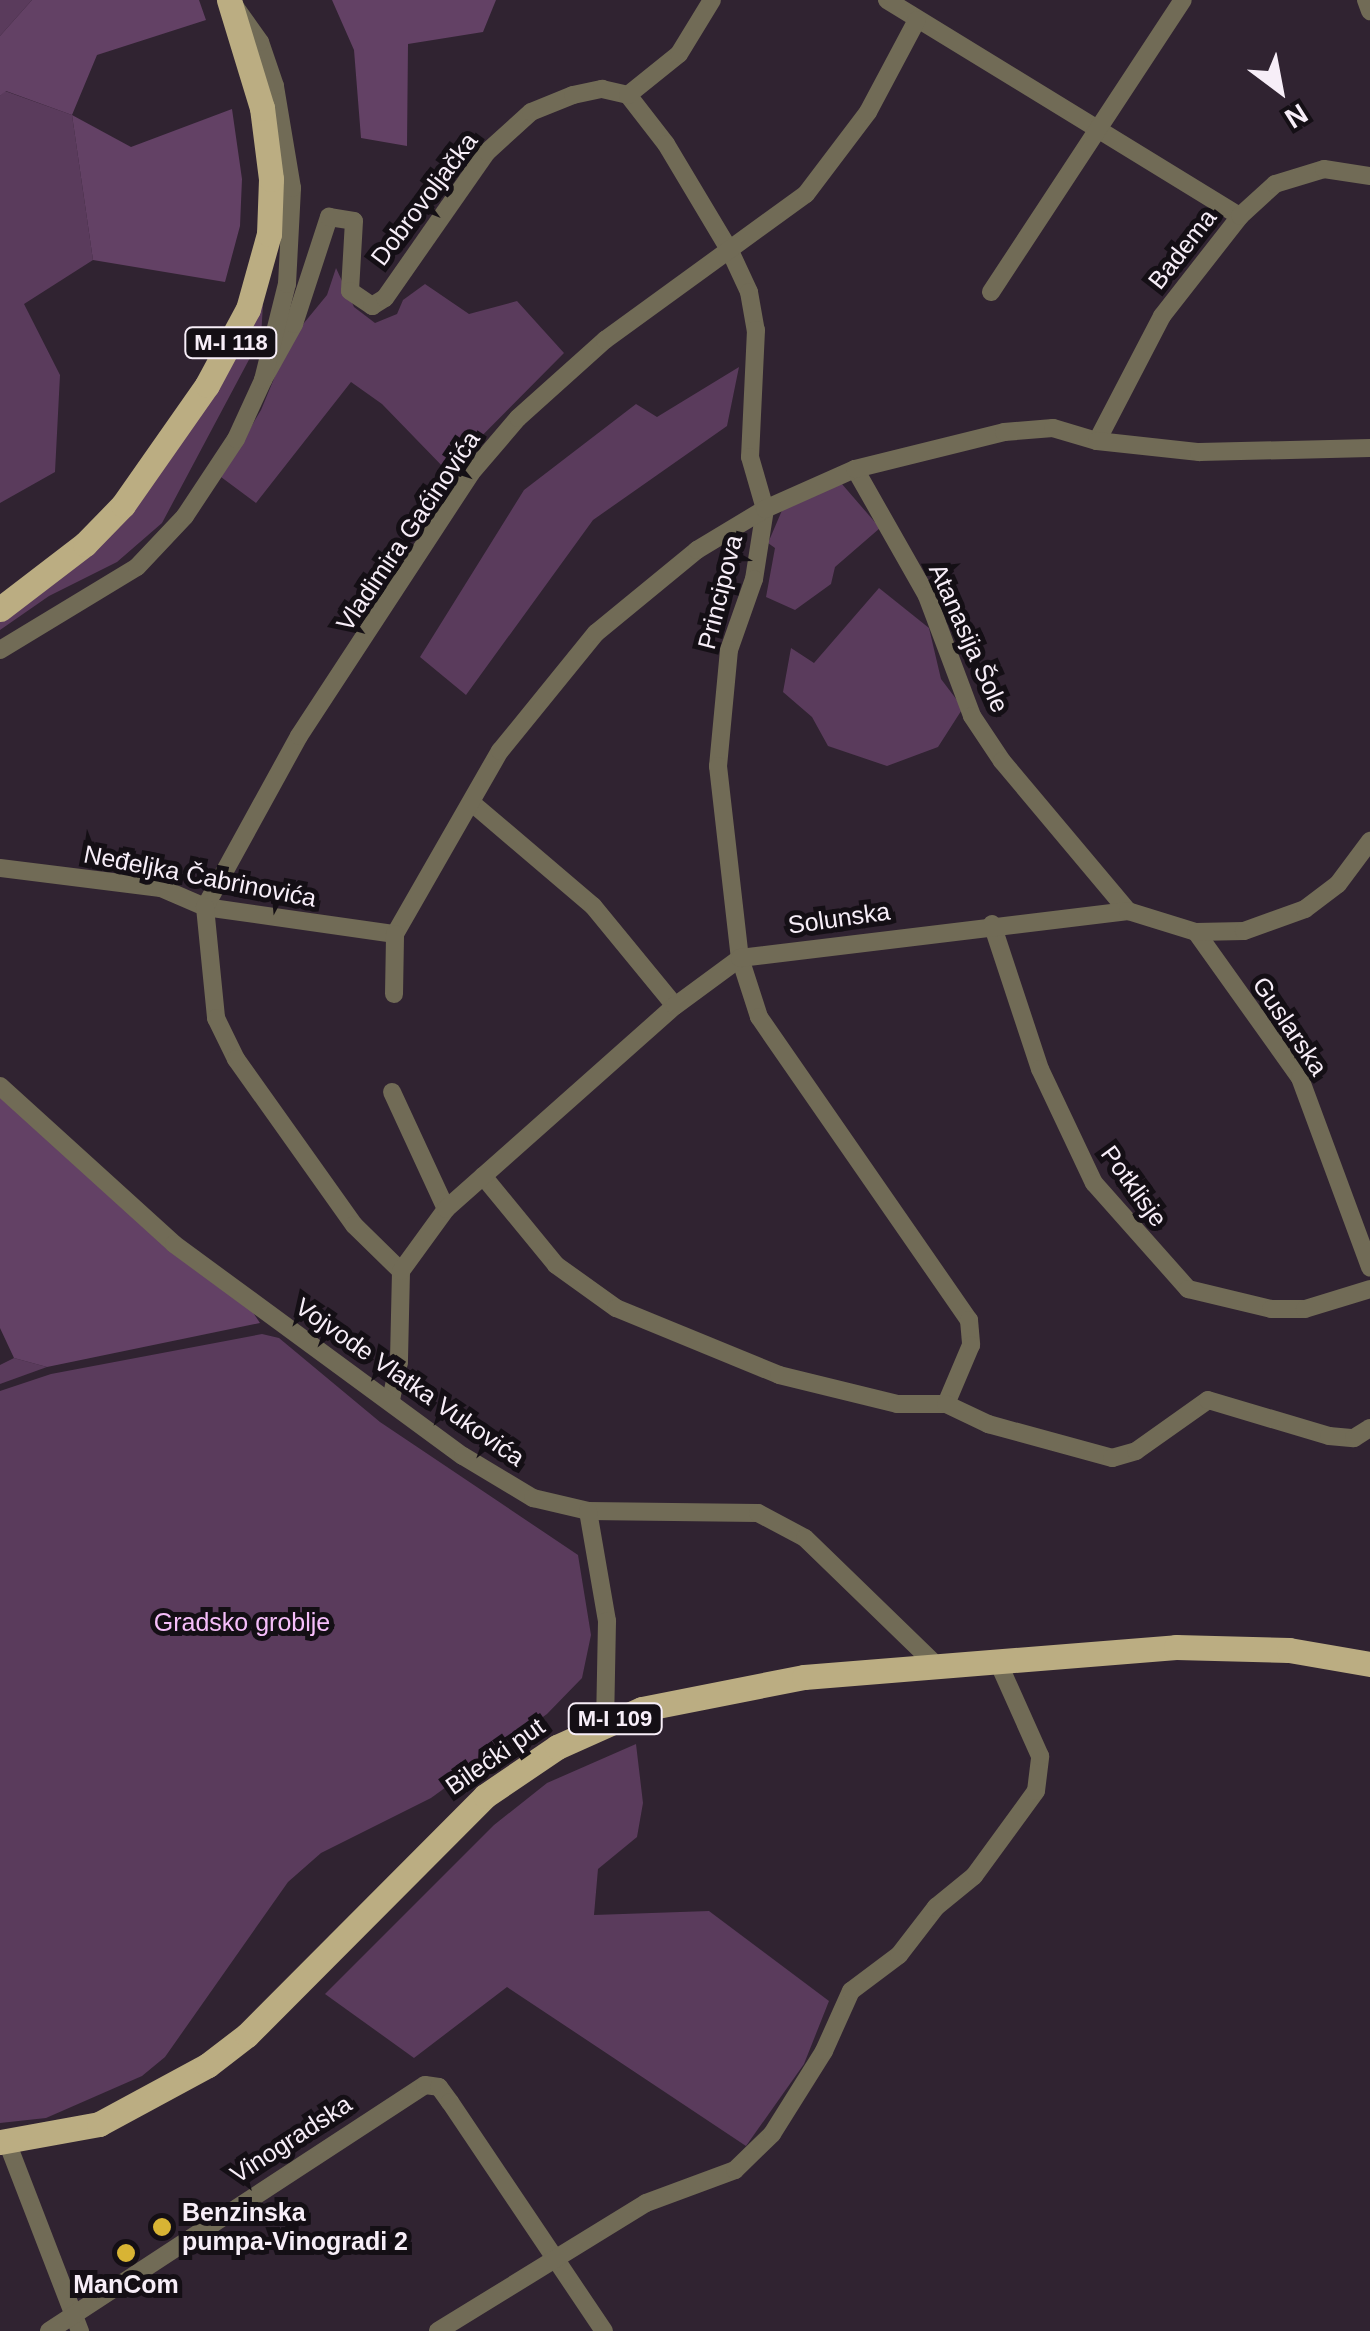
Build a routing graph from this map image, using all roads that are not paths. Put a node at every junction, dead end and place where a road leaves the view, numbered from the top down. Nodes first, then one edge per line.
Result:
1 (1183, 0) edge
2 (1366, 0) edge
3 (230, 1) edge
4 (900, 2) edge
5 (707, 3) edge
6 (1370, 9) edge
7 (917, 20) junction
8 (628, 94) junction
9 (1098, 127) junction
10 (1370, 176) edge
11 (1240, 216) junction
12 (730, 251) junction
13 (991, 292) dead end
14 (263, 380) junction
15 (1096, 441) junction
16 (1370, 448) edge
17 (856, 469) junction
18 (765, 509) junction
19 (0, 609) edge
20 (0, 650) edge
21 (472, 804) junction
22 (1370, 841) edge
23 (0, 868) edge
24 (204, 907) junction
25 (1128, 910) junction
26 (992, 924) junction
27 (1196, 932) junction
28 (395, 934) junction
29 (740, 958) junction
30 (394, 994) dead end
31 (675, 1006) junction
32 (0, 1086) edge
33 (392, 1092) dead end
34 (483, 1176) junction
35 (446, 1209) junction
36 (1370, 1267) edge
37 (401, 1271) junction
38 (1370, 1289) edge
39 (391, 1400) junction
40 (946, 1404) junction
41 (1370, 1428) edge
42 (588, 1512) junction
43 (997, 1660) junction
44 (935, 1664) junction
45 (1370, 1664) edge
46 (605, 1722) junction
47 (4, 2142) edge
48 (553, 2259) junction
49 (69, 2312) junction
50 (48, 2331) edge
51 (80, 2331) edge
52 (438, 2331) edge
53 (604, 2331) edge

1 - 9 street
2 - 6 street
3 - 14 street
3 - 19 main road, M-I 118
4 - 7 street
5 - 8 street
7 - 9 street
7 - 12 street, Vladimira Gaćinovića
8 - 12 street, Principova
8 - 14 street, Dobrovoljačka
9 - 11 street
9 - 13 street
10 - 11 street, Badema
11 - 15 street, Badema
12 - 18 street, Principova
12 - 24 street, Vladimira Gaćinovića
14 - 20 street
15 - 16 street
15 - 17 street
17 - 18 street
17 - 25 street, Atanasija Šole
18 - 21 street
18 - 29 street, Principova
21 - 28 street
21 - 31 street
22 - 27 street, Solunska
23 - 24 street, Neđeljka Čabrinovića
24 - 28 street, Neđeljka Čabrinovića
24 - 37 street
25 - 26 street, Solunska
25 - 27 street, Solunska
26 - 29 street, Solunska
26 - 38 street, Potklisje
27 - 36 street, Guslarska
28 - 30 street
29 - 31 street, Solunska
29 - 40 street
31 - 34 street, Solunska
32 - 39 street, Vojvode Vlatka Vukovića
33 - 35 street
34 - 35 street, Solunska
34 - 40 street
35 - 37 street, Solunska
37 - 39 street
39 - 42 street, Vojvode Vlatka Vukovića
40 - 41 street
42 - 44 street, Vojvode Vlatka Vukovića
42 - 46 street
43 - 44 main road, Bilećki put / M-I 109
43 - 45 main road, Bilećki put / M-I 109
43 - 48 street
44 - 46 main road, Bilećki put / M-I 109
46 - 47 main road, Bilećki put / M-I 109
47 - 49 street
48 - 49 street, Vinogradska
48 - 52 street
48 - 53 street
49 - 50 street, Vinogradska
49 - 51 street

